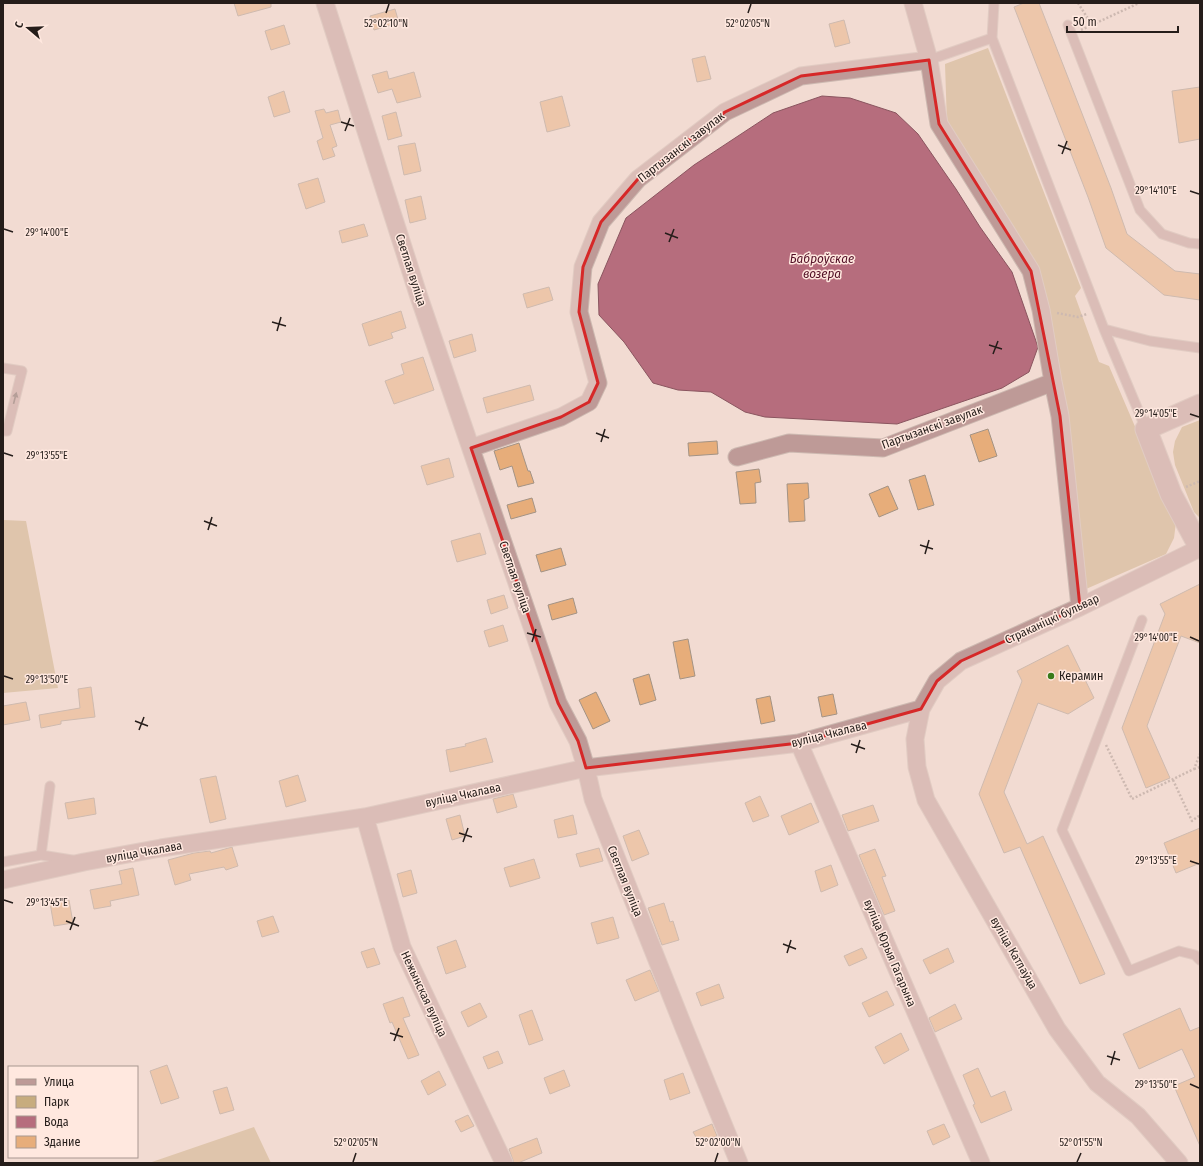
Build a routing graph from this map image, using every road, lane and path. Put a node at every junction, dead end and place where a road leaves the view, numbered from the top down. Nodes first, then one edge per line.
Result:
1 (325, 3) edge
2 (913, 3) edge
3 (994, 3) edge
4 (1078, 3) edge
5 (1139, 3) edge
6 (1068, 25) dead end
7 (1092, 25) junction
8 (1072, 34) junction
9 (992, 38) junction
10 (929, 60) junction
11 (1200, 244) edge
12 (1041, 310) junction
13 (1097, 312) junction
14 (1104, 329) junction
15 (1200, 348) edge
16 (3, 368) edge
17 (1053, 382) junction
18 (1200, 405) edge
19 (1146, 429) junction
20 (3, 431) edge
21 (471, 448) junction
22 (736, 457) dead end
23 (1200, 548) edge
24 (1080, 607) junction
25 (1142, 620) dead end
26 (921, 709) junction
27 (1100, 731) junction
28 (798, 743) junction
29 (1200, 754) edge
30 (1200, 767) edge
31 (586, 768) junction
32 (1194, 770) junction
33 (1173, 780) junction
34 (50, 786) dead end
35 (1200, 815) edge
36 (365, 817) junction
37 (41, 855) junction
38 (3, 862) edge
39 (84, 862) junction
40 (3, 880) edge
41 (1200, 960) edge
42 (504, 1163) edge
43 (739, 1163) edge
44 (981, 1163) edge
45 (1179, 1163) edge

1 - 21 street, Светлая вуліца
2 - 10 street
3 - 9 lane
4 - 7 path
5 - 7 path
6 - 8 lane
7 - 8 path
8 - 11 lane
9 - 10 lane
9 - 13 lane
10 - 12 street
10 - 21 street, Партызанскі завулак
12 - 13 path
12 - 17 street
13 - 14 lane
14 - 15 lane
14 - 19 lane
20 -> 16 lane
17 - 22 street, Партызанскі завулак
17 - 24 street
18 - 19 street
19 - 23 street
21 - 31 street, Светлая вуліца
23 - 24 street, Страканіцкі бульвар
24 - 26 street, Страканіцкі бульвар
25 - 27 lane
26 - 28 street, вуліца Чкалава
26 - 45 street, вуліца Катлаўца
27 - 33 path
27 - 41 lane
28 - 31 street, вуліца Чкалава
28 - 44 street, вуліца Юрыя Гагарына
29 - 32 path
30 - 32 path
31 - 36 street, вуліца Чкалава
31 - 43 street, Светлая вуліца
32 - 33 path
33 - 35 path
34 - 37 lane
36 - 39 street, вуліца Чкалава
36 - 42 street, Нежынская вуліца
37 - 38 lane
37 - 39 lane
39 - 40 street, вуліца Чкалава

